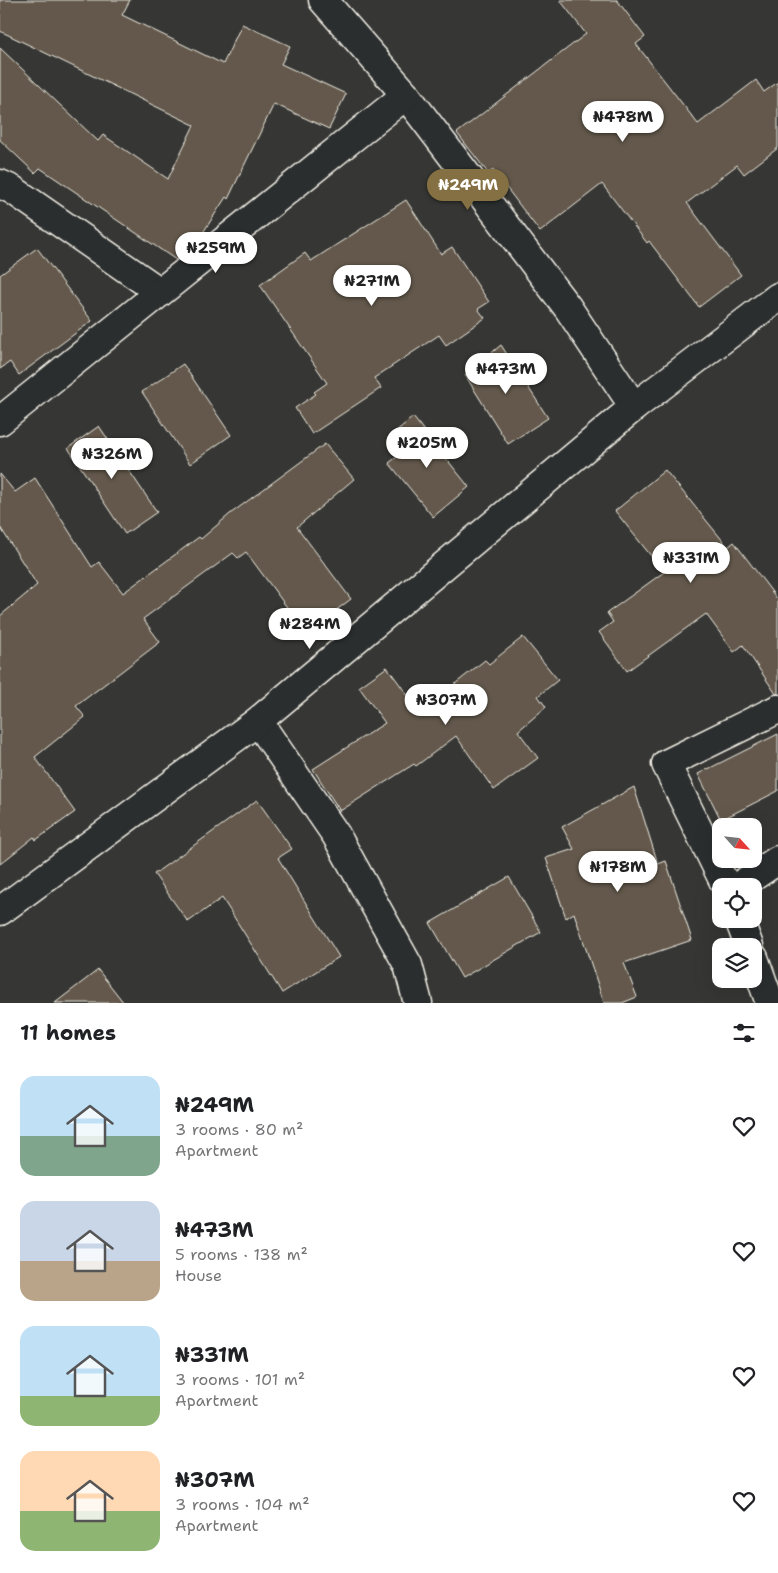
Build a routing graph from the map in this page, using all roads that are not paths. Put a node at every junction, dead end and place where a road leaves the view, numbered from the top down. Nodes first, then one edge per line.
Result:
1 (323, 0) edge
2 (406, 95) junction
3 (0, 184) edge
4 (160, 292) junction
5 (778, 297) edge
6 (634, 407) junction
7 (0, 421) edge
8 (778, 709) edge
9 (258, 721) junction
10 (778, 860) edge
11 (722, 878) edge
12 (751, 878) edge
13 (0, 911) edge
14 (762, 980) edge
15 (418, 1003) edge
16 (770, 1003) edge

1 - 2 street
2 - 4 street
2 - 6 street
3 - 4 street
4 - 7 street
5 - 6 street
6 - 9 street
8 - 11 street
9 - 13 street
9 - 15 street
10 - 12 street
14 - 16 street

